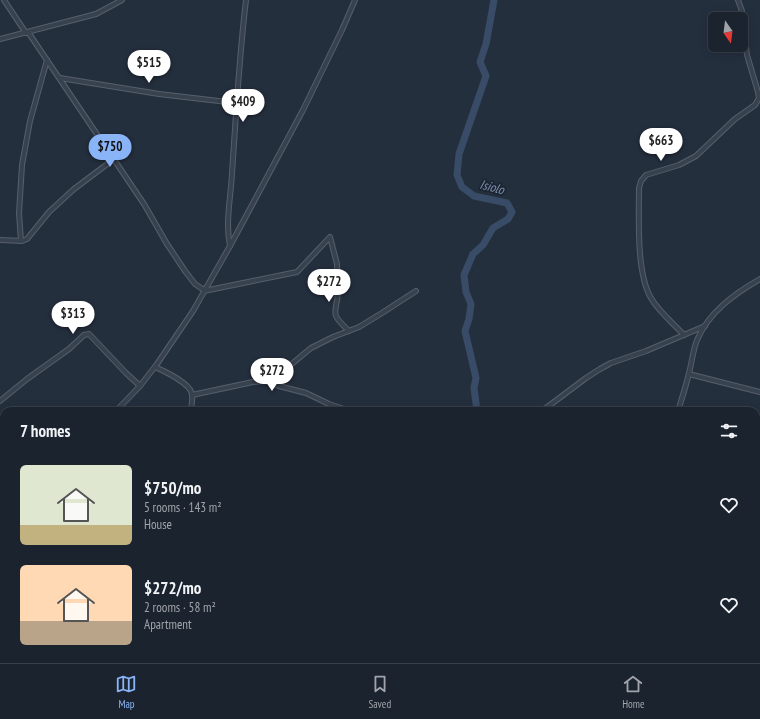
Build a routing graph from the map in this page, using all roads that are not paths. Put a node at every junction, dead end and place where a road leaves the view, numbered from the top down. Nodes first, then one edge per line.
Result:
1 (4, 0) edge
2 (122, 0) edge
3 (246, 0) edge
4 (355, 0) edge
5 (738, 0) edge
6 (27, 32) junction
7 (0, 39) edge
8 (47, 60) junction
9 (60, 78) junction
10 (236, 103) junction
11 (114, 159) junction
12 (1, 239) edge
13 (21, 241) junction
14 (0, 246) edge
15 (230, 246) junction
16 (760, 280) edge
17 (204, 290) junction
18 (416, 291) dead end
19 (705, 326) junction
20 (349, 331) junction
21 (684, 335) junction
22 (155, 366) junction
23 (689, 374) junction
24 (270, 382) junction
25 (140, 386) junction
26 (760, 392) edge
27 (192, 395) junction
28 (0, 401) edge
29 (120, 407) edge
30 (191, 407) edge
31 (338, 407) edge
32 (548, 407) edge
33 (679, 407) edge

1 - 6 street
2 - 6 street
3 - 10 street
4 - 15 street
5 - 21 street
6 - 7 street
6 - 8 street
8 - 9 street
8 - 13 street
9 - 10 street
9 - 11 street
10 - 15 street
11 - 13 street
11 - 17 street
12 - 13 street
12 - 14 street
15 - 17 street
16 - 19 street
17 - 20 street
17 - 22 street
18 - 20 street
19 - 21 street
19 - 23 street
20 - 24 street
21 - 32 street
22 - 25 street
22 - 27 street
23 - 26 street
23 - 33 street
24 - 27 street
24 - 31 street
25 - 28 street
25 - 29 street
27 - 30 street

